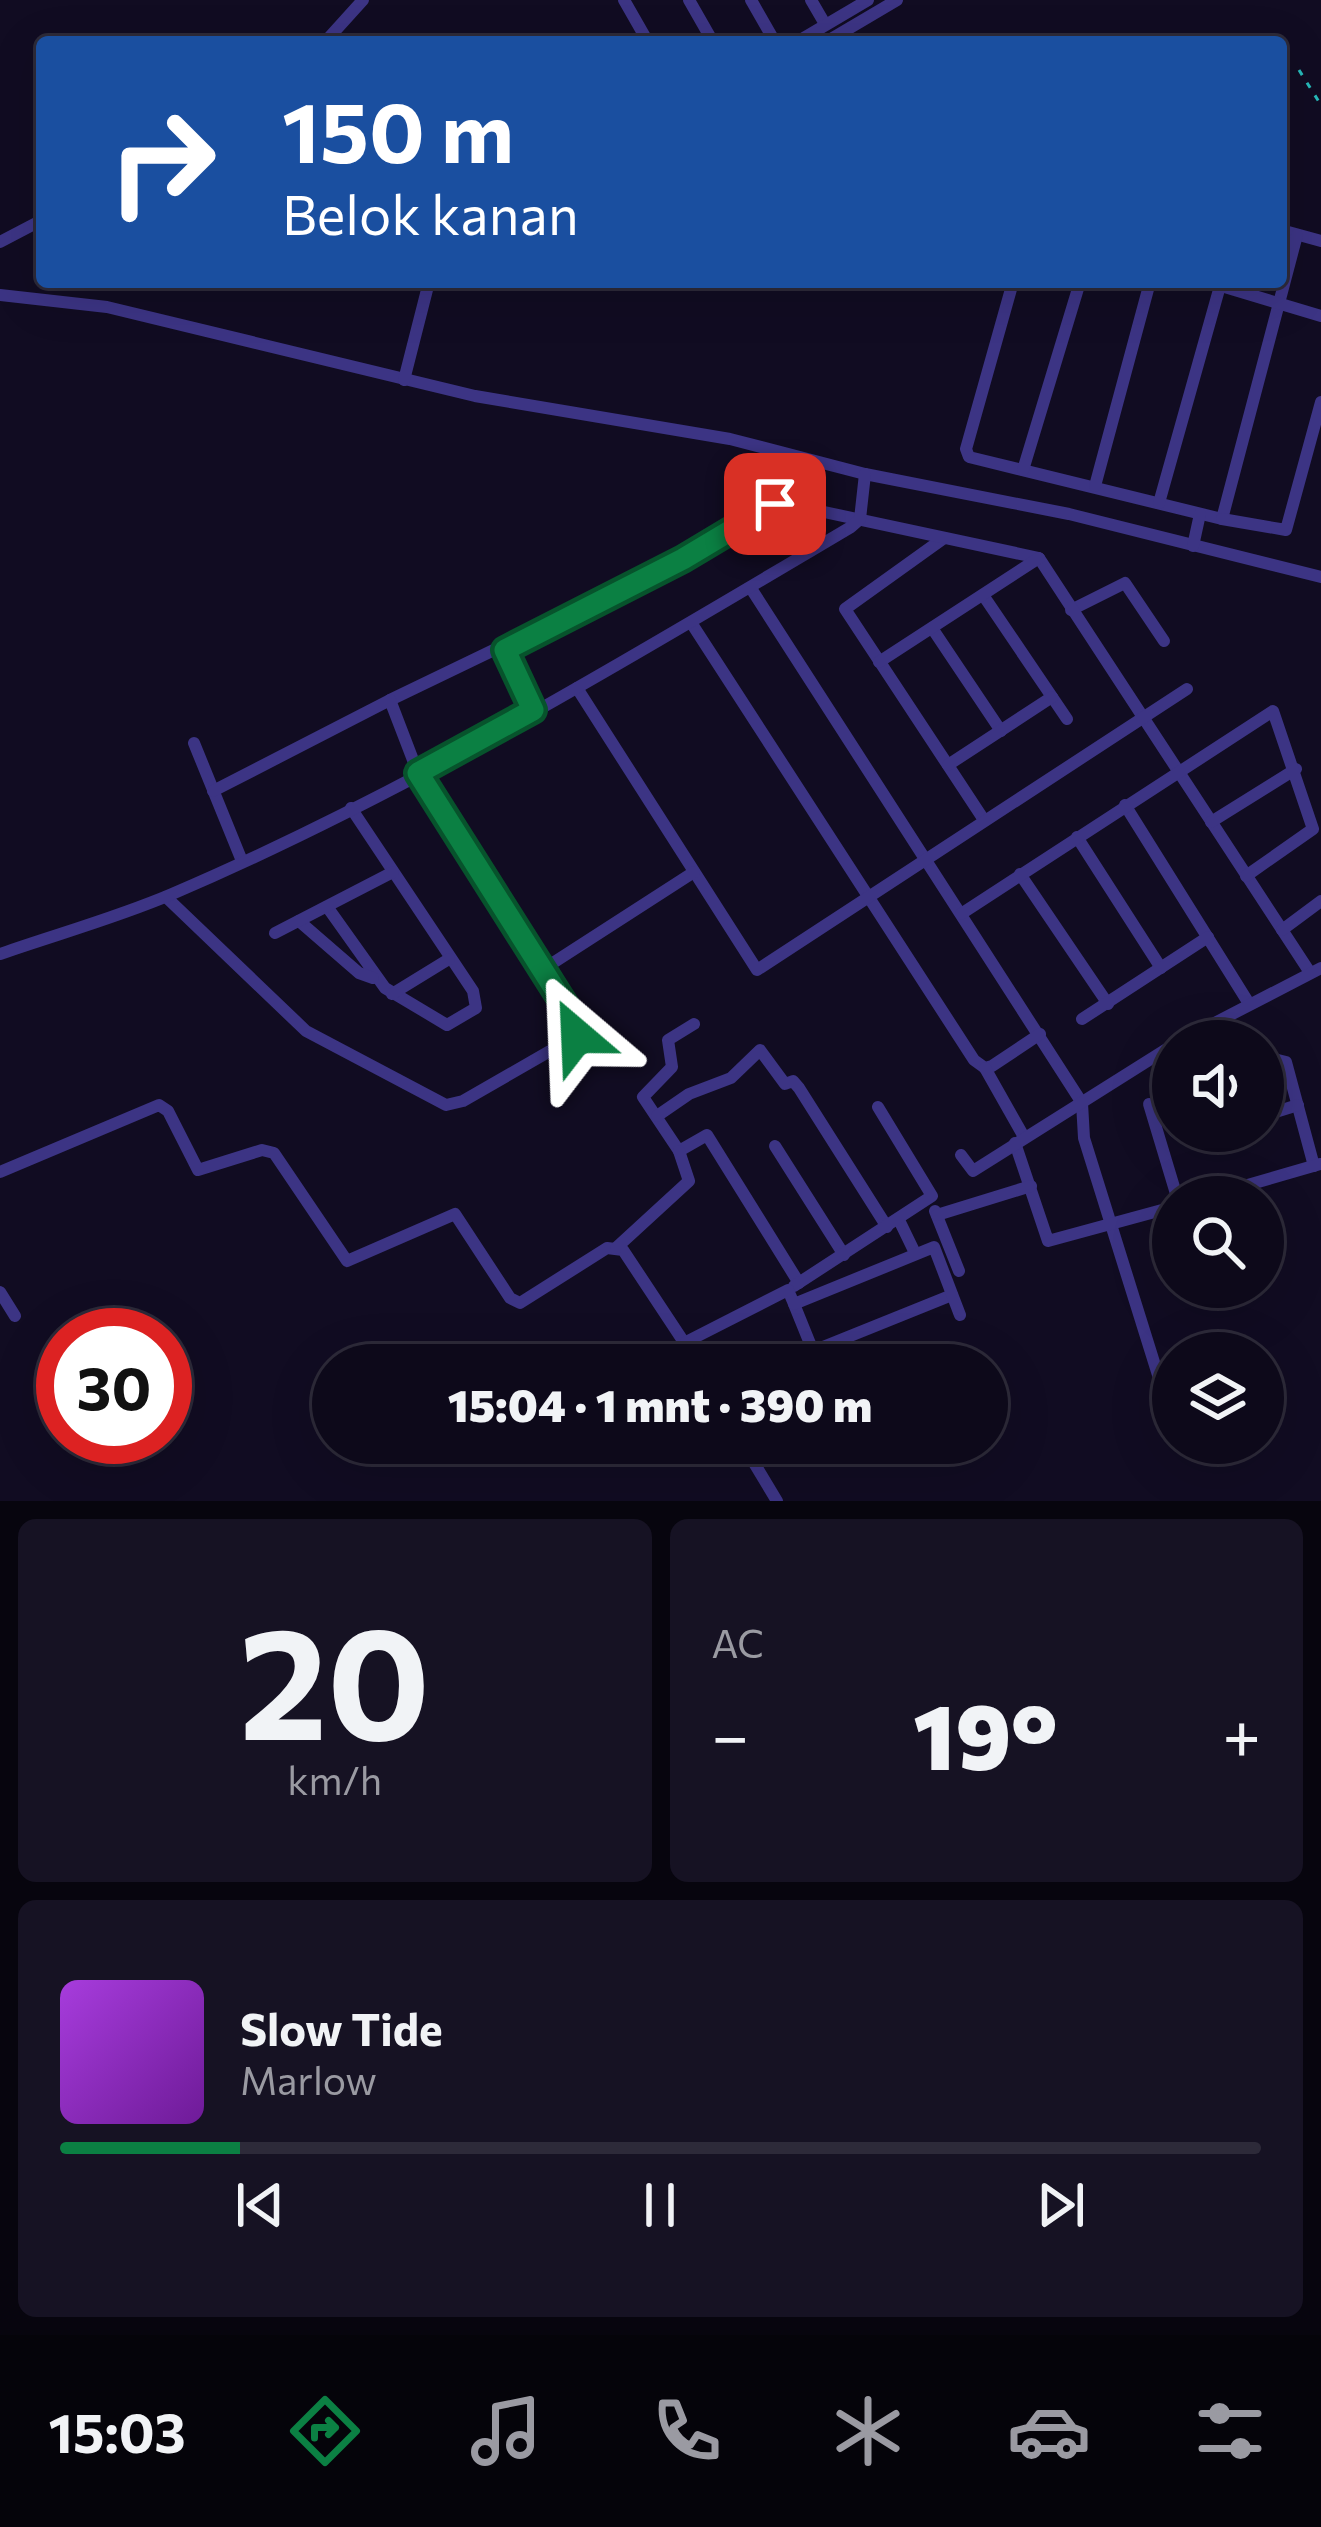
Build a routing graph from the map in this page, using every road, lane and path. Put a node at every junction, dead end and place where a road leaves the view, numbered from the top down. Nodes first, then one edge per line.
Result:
1 (363, 0) edge
2 (624, 0) edge
3 (689, 0) edge
4 (751, 0) edge
5 (811, 0) edge
6 (868, 0) edge
7 (897, 0) edge
8 (881, 4) edge
9 (825, 24) junction
10 (330, 36) edge
11 (645, 36) edge
12 (710, 36) edge
13 (772, 36) edge
14 (806, 36) edge
15 (835, 36) edge
16 (1299, 70) dead end
17 (1321, 106) edge
18 (36, 223) edge
19 (1287, 232) edge
20 (1298, 235) junction
21 (1321, 241) edge
22 (0, 242) edge
23 (1287, 279) edge
24 (427, 288) edge
25 (1011, 288) edge
26 (1078, 288) edge
27 (1148, 288) edge
28 (1213, 288) edge
29 (1228, 288) edge
30 (1285, 288) edge
31 (0, 295) edge
32 (1281, 303) junction
33 (1321, 316) edge
34 (404, 380) junction
35 (1321, 401) edge
36 (1023, 470) junction
37 (865, 474) junction
38 (1095, 486) junction
39 (1159, 503) junction
40 (860, 519) junction
41 (1222, 519) junction
42 (1197, 532) junction
43 (944, 538) junction
44 (1039, 558) junction
45 (1321, 577) edge
46 (752, 590) junction
47 (983, 595) junction
48 (1071, 610) junction
49 (692, 624) junction
50 (932, 628) junction
51 (1164, 641) dead end
52 (505, 650) junction
53 (879, 662) junction
54 (577, 688) junction
55 (1186, 689) dead end
56 (1052, 697) junction
57 (390, 700) junction
58 (533, 710) junction
59 (1142, 718) junction
60 (1067, 719) dead end
61 (1000, 731) junction
62 (194, 743) dead end
63 (948, 765) junction
64 (1296, 769) junction
65 (1177, 771) junction
66 (418, 773) junction
67 (213, 791) junction
68 (1125, 805) junction
69 (352, 808) junction
70 (984, 820) junction
71 (1211, 822) junction
72 (1077, 837) junction
73 (926, 859) junction
74 (242, 862) junction
75 (393, 872) junction
76 (694, 872) junction
77 (1020, 874) junction
78 (1246, 876) junction
79 (166, 897) junction
80 (868, 897) junction
81 (1321, 901) edge
82 (328, 908) junction
83 (961, 914) junction
84 (298, 921) junction
85 (1282, 930) junction
86 (274, 933) dead end
87 (1208, 937) junction
88 (0, 954) edge
89 (448, 958) junction
90 (1161, 968) junction
91 (1315, 969) edge
92 (542, 970) junction
93 (376, 979) junction
94 (392, 994) junction
95 (1248, 1002) junction
96 (1108, 1004) junction
97 (1082, 1019) dead end
98 (1216, 1020) edge
99 (694, 1024) dead end
100 (1040, 1034) junction
101 (1152, 1058) edge
102 (1284, 1061) edge
103 (985, 1069) junction
104 (1082, 1103) junction
105 (1149, 1105) dead end
106 (1298, 1105) junction
107 (878, 1107) dead end
108 (1152, 1108) edge
109 (1284, 1109) edge
110 (657, 1116) junction
111 (1020, 1140) junction
112 (775, 1146) dead end
113 (679, 1151) junction
114 (961, 1155) dead end
115 (1317, 1165) edge
116 (0, 1172) edge
117 (1279, 1176) edge
118 (1031, 1186) junction
119 (1152, 1213) edge
120 (893, 1223) junction
121 (1112, 1225) junction
122 (616, 1248) junction
123 (915, 1253) junction
124 (844, 1255) junction
125 (958, 1271) dead end
126 (0, 1292) edge
127 (794, 1292) junction
128 (952, 1295) junction
129 (959, 1315) dead end
130 (15, 1316) dead end
131 (686, 1342) joint
132 (1152, 1355) edge
133 (755, 1464) edge
134 (777, 1501) edge

1 - 10 street
2 - 11 street
3 - 12 street
4 - 13 street
5 - 9 street
6 - 9 street
7 - 8 street
8 - 15 street
9 - 14 street
16 - 17 path
18 - 22 street
19 - 20 street
20 - 21 street
20 - 23 street
24 - 34 street
25 - 36 street
26 - 36 street
27 - 38 street
28 - 39 street
29 - 32 street
30 - 32 street
31 - 34 street
32 - 33 street
32 - 41 street
34 - 37 street
35 - 41 street
36 - 38 street
37 - 40 street
37 - 42 street
38 - 39 street
39 - 42 street
40 - 43 street
40 - 46 street
40 - 52 street
41 - 42 street
42 - 45 street
43 - 44 street
43 - 53 street
44 - 47 street
44 - 48 street
46 - 49 street
46 - 73 street
47 - 50 street
47 - 56 street
48 - 51 street
48 - 59 street
49 - 54 street
49 - 80 street
50 - 53 street
50 - 61 street
52 - 57 street
52 - 58 street
53 - 63 street
54 - 58 street
54 - 76 street
55 - 59 street
56 - 60 street
56 - 61 street
57 - 66 street
57 - 67 street
58 - 66 street
59 - 65 street
59 - 70 street
61 - 63 street
62 - 67 street
63 - 70 street
64 - 65 street
64 - 71 street
64 - 78 street
65 - 68 street
65 - 71 street
66 - 69 street
66 - 92 street
67 - 74 street
68 - 72 street
68 - 87 street
69 - 74 street
69 - 75 street
70 - 73 street
71 - 78 street
72 - 77 street
72 - 90 street
73 - 80 street
73 - 83 street
74 - 79 street
75 - 82 street
75 - 89 street
76 - 80 street
76 - 92 street
77 - 83 street
77 - 96 street
78 - 85 street
79 - 88 street
79 - 92 street
80 - 103 street
81 - 85 street
82 - 84 street
82 - 93 street
83 - 100 street
84 - 86 street
84 - 93 street
85 - 91 street
87 - 90 street
87 - 95 street
89 - 94 street
89 - 94 street
90 - 96 street
91 - 95 street
93 - 94 street
95 - 98 street
96 - 97 street
99 - 110 street
100 - 103 street
100 - 104 street
101 - 104 street
102 - 106 street
103 - 111 street
104 - 111 street
104 - 121 street
105 - 108 street
106 - 109 street
106 - 115 street
107 - 120 street
110 - 113 street
110 - 120 street
111 - 114 street
111 - 118 street
112 - 124 street
113 - 122 street
113 - 127 street
115 - 117 street
116 - 122 street
118 - 121 street
118 - 125 street
119 - 121 street
120 - 123 street
120 - 124 street
121 - 132 street
122 - 131 street
123 - 127 street
123 - 128 street
124 - 127 street
126 - 130 street
127 - 128 street
127 - 131 street
128 - 129 street
133 - 134 street

